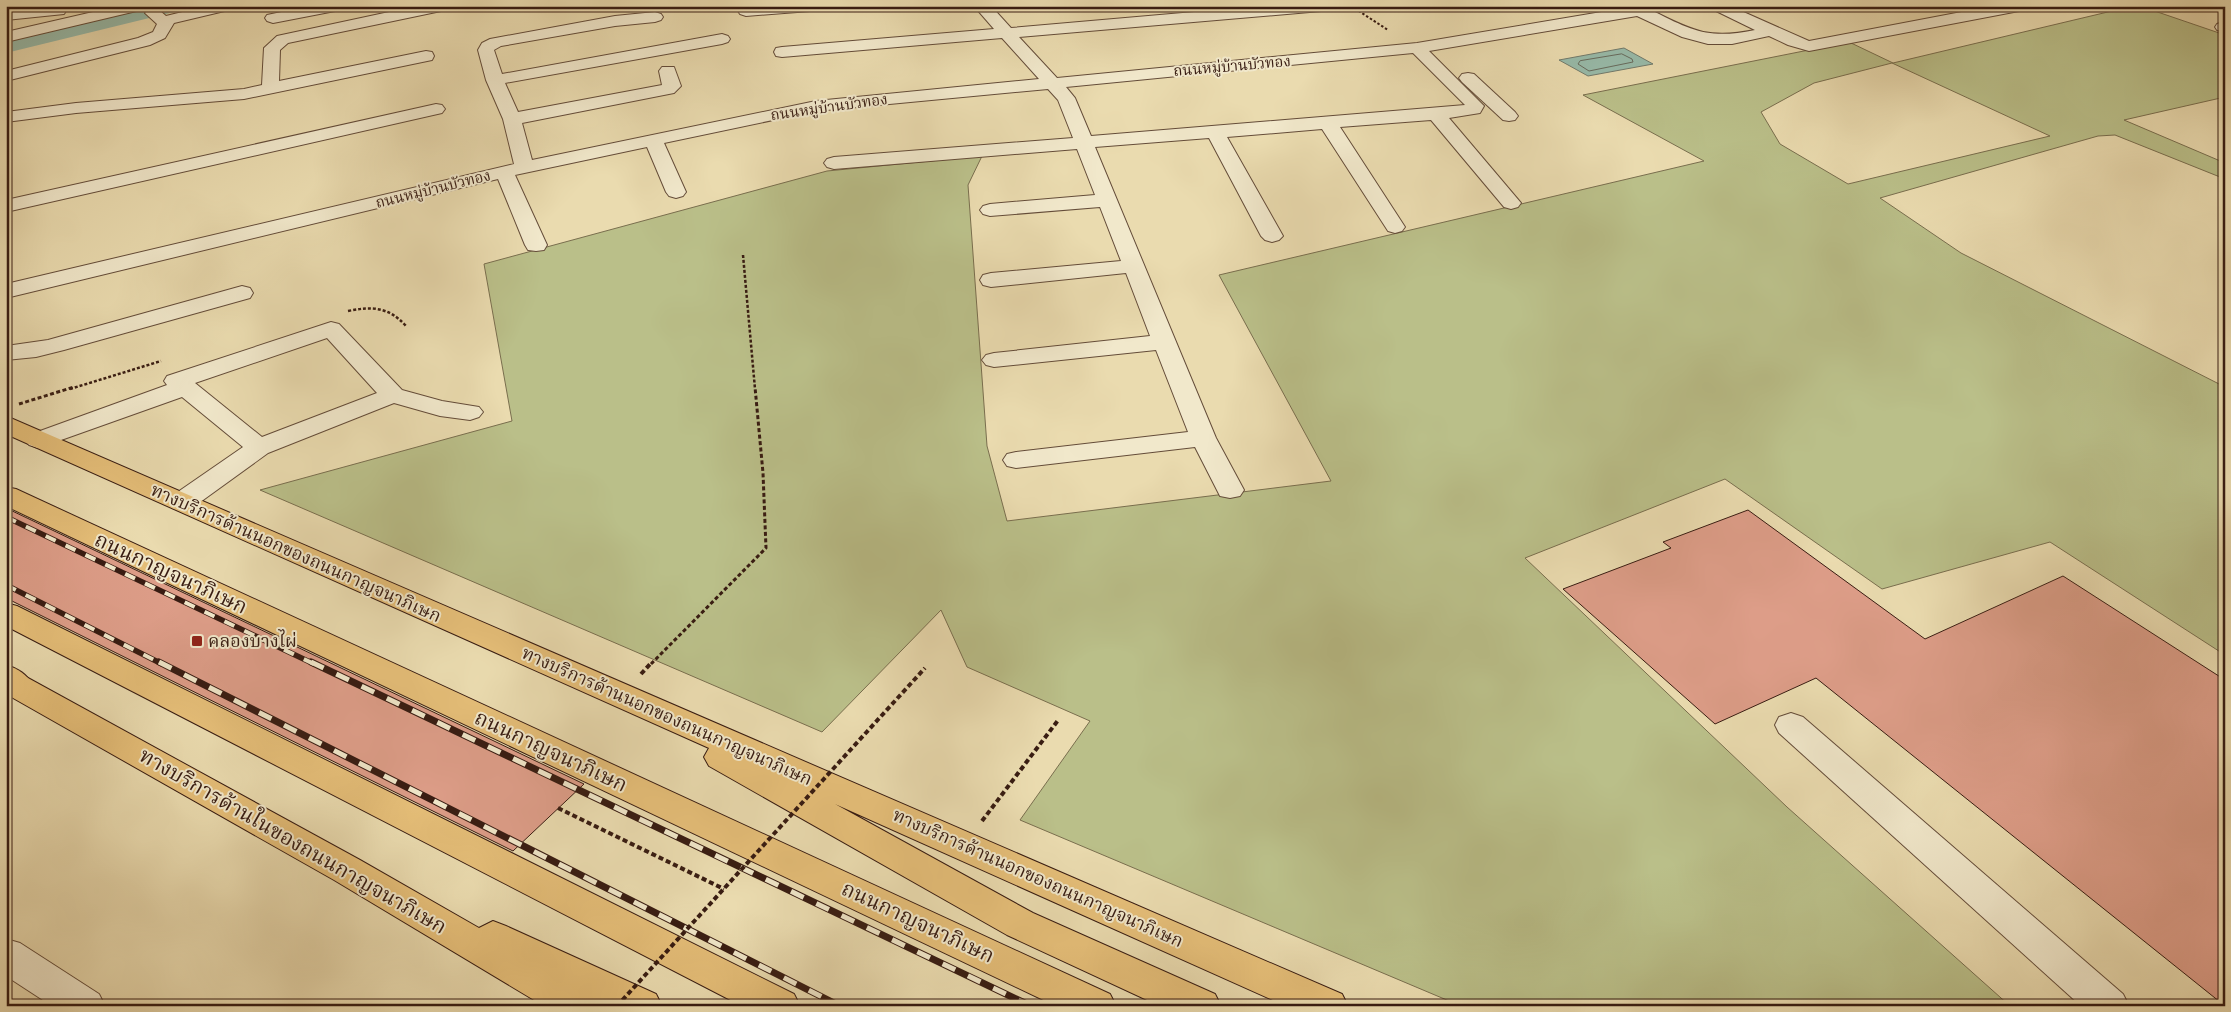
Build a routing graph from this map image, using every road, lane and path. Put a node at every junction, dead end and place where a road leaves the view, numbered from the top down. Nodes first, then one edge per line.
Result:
1 (228, 6) edge
2 (335, 6) edge
3 (441, 6) edge
4 (810, 6) edge
5 (982, 6) edge
6 (1321, 6) edge
7 (1351, 6) edge
8 (1666, 6) edge
9 (1717, 6) edge
10 (2019, 6) edge
11 (143, 8) edge
12 (106, 9) edge
13 (746, 11) dead end
14 (1640, 11) junction
15 (6, 16) edge
16 (655, 17) dead end
17 (273, 18) dead end
18 (165, 21) junction
19 (6, 22) edge
20 (41, 29) junction
21 (126, 30) dead end
22 (1772, 32) junction
23 (1009, 34) junction
24 (6, 37) edge
25 (722, 39) dead end
26 (1417, 48) junction
27 (782, 52) dead end
28 (426, 56) dead end
29 (668, 71) dead end
30 (1445, 74) junction
31 (6, 76) edge
32 (495, 80) junction
33 (1052, 83) junction
34 (270, 90) junction
35 (436, 109) dead end
36 (1436, 114) junction
37 (1509, 116) dead end
38 (6, 117) edge
39 (512, 119) junction
40 (1328, 123) junction
41 (1215, 132) junction
42 (653, 140) junction
43 (1084, 142) junction
44 (834, 163) dead end
45 (524, 167) junction
46 (504, 171) junction
47 (676, 192) dead end
48 (1107, 200) junction
49 (1511, 203) dead end
50 (6, 206) edge
51 (990, 210) dead end
52 (1395, 227) dead end
53 (1272, 236) dead end
54 (536, 245) dead end
55 (743, 255) dead end
56 (1134, 266) junction
57 (991, 280) dead end
58 (6, 291) edge
59 (242, 292) dead end
60 (1164, 342) junction
61 (6, 353) edge
62 (994, 360) dead end
63 (185, 387) junction
64 (393, 396) junction
65 (470, 412) dead end
66 (6, 424) edge
67 (1203, 438) junction
68 (38, 440) junction
69 (259, 447) junction
70 (1016, 460) dead end
71 (1230, 490) dead end
72 (6, 496) edge
73 (182, 502) junction
74 (6, 613) edge
75 (925, 668) dead end
76 (583, 679) junction
77 (10, 680) edge
78 (620, 695) junction
79 (1059, 719) dead end
80 (1791, 725) dead end
81 (558, 808) dead end
82 (963, 846) junction
83 (347, 870) junction
84 (724, 888) junction
85 (6, 956) edge
86 (85, 1006) edge
87 (579, 1006) edge
88 (617, 1006) edge
89 (642, 1006) edge
90 (780, 1006) edge
91 (1096, 1006) edge
92 (1201, 1006) edge
93 (1328, 1006) edge
94 (2109, 1006) edge

1 - 18 street
2 - 17 street
3 - 34 street
4 - 13 street
5 - 23 street
6 - 23 street
7 - 26 path
8 - 14 street, ถนนหมู่บ้านบัวทอง
9 - 22 street
10 - 22 street
11 - 12 street
11 - 18 street
12 - 15 street
12 - 20 street
14 - 22 street
14 - 26 street, ถนนหมู่บ้านบัวทอง
16 - 32 street
18 - 21 street
18 - 31 street
19 - 20 street
20 - 24 street
23 - 27 street
23 - 33 street
25 - 32 street
26 - 30 street
26 - 33 street, ถนนหมู่บ้านบัวทอง
28 - 34 street
29 - 39 street
30 - 36 street
30 - 37 street
32 - 39 street
33 - 42 street, ถนนหมู่บ้านบัวทอง
33 - 43 street
34 - 38 street
35 - 50 street
36 - 40 street
36 - 49 street
39 - 45 street
40 - 41 street
40 - 52 street
41 - 43 street
41 - 53 street
42 - 45 street, ถนนหมู่บ้านบัวทอง
42 - 47 street
43 - 44 street
43 - 48 street
45 - 46 street, ถนนหมู่บ้านบัวทอง
46 - 54 street
46 - 58 street, ถนนหมู่บ้านบัวทอง
48 - 51 street
48 - 56 street
55 - 78 path
56 - 57 street
56 - 60 street
59 - 61 street
60 - 62 street
60 - 67 street
63 - 64 street
63 - 68 street
63 - 69 street
64 - 65 street
64 - 69 street
66 - 68 main road, ทางบริการด้านนอกของถนนกาญจนาภิเษก
67 - 70 street
67 - 71 street
68 - 73 main road, ทางบริการด้านนอกของถนนกาญจนาภิเษก
69 - 73 street
72 - 91 main road, ถนนกาญจนาภิเษก
73 - 76 main road, ทางบริการด้านนอกของถนนกาญจนาภิเษก
74 - 90 main road
75 - 84 path, bridge
76 - 78 main road, ทางบริการด้านนอกของถนนกาญจนาภิเษก
76 - 92 main road
77 - 83 main road, ทางบริการด้านในของถนนกาญจนาภิเษก
78 - 82 main road, ทางบริการด้านนอกของถนนกาญจนาภิเษก
79 - 82 path
80 - 94 street
81 - 84 path
82 - 93 main road, ทางบริการด้านนอกของถนนกาญจนาภิเษก
83 - 87 main road, ทางบริการด้านในของถนนกาญจนาภิเษก
83 - 89 main road
84 - 88 path, bridge
85 - 86 street

